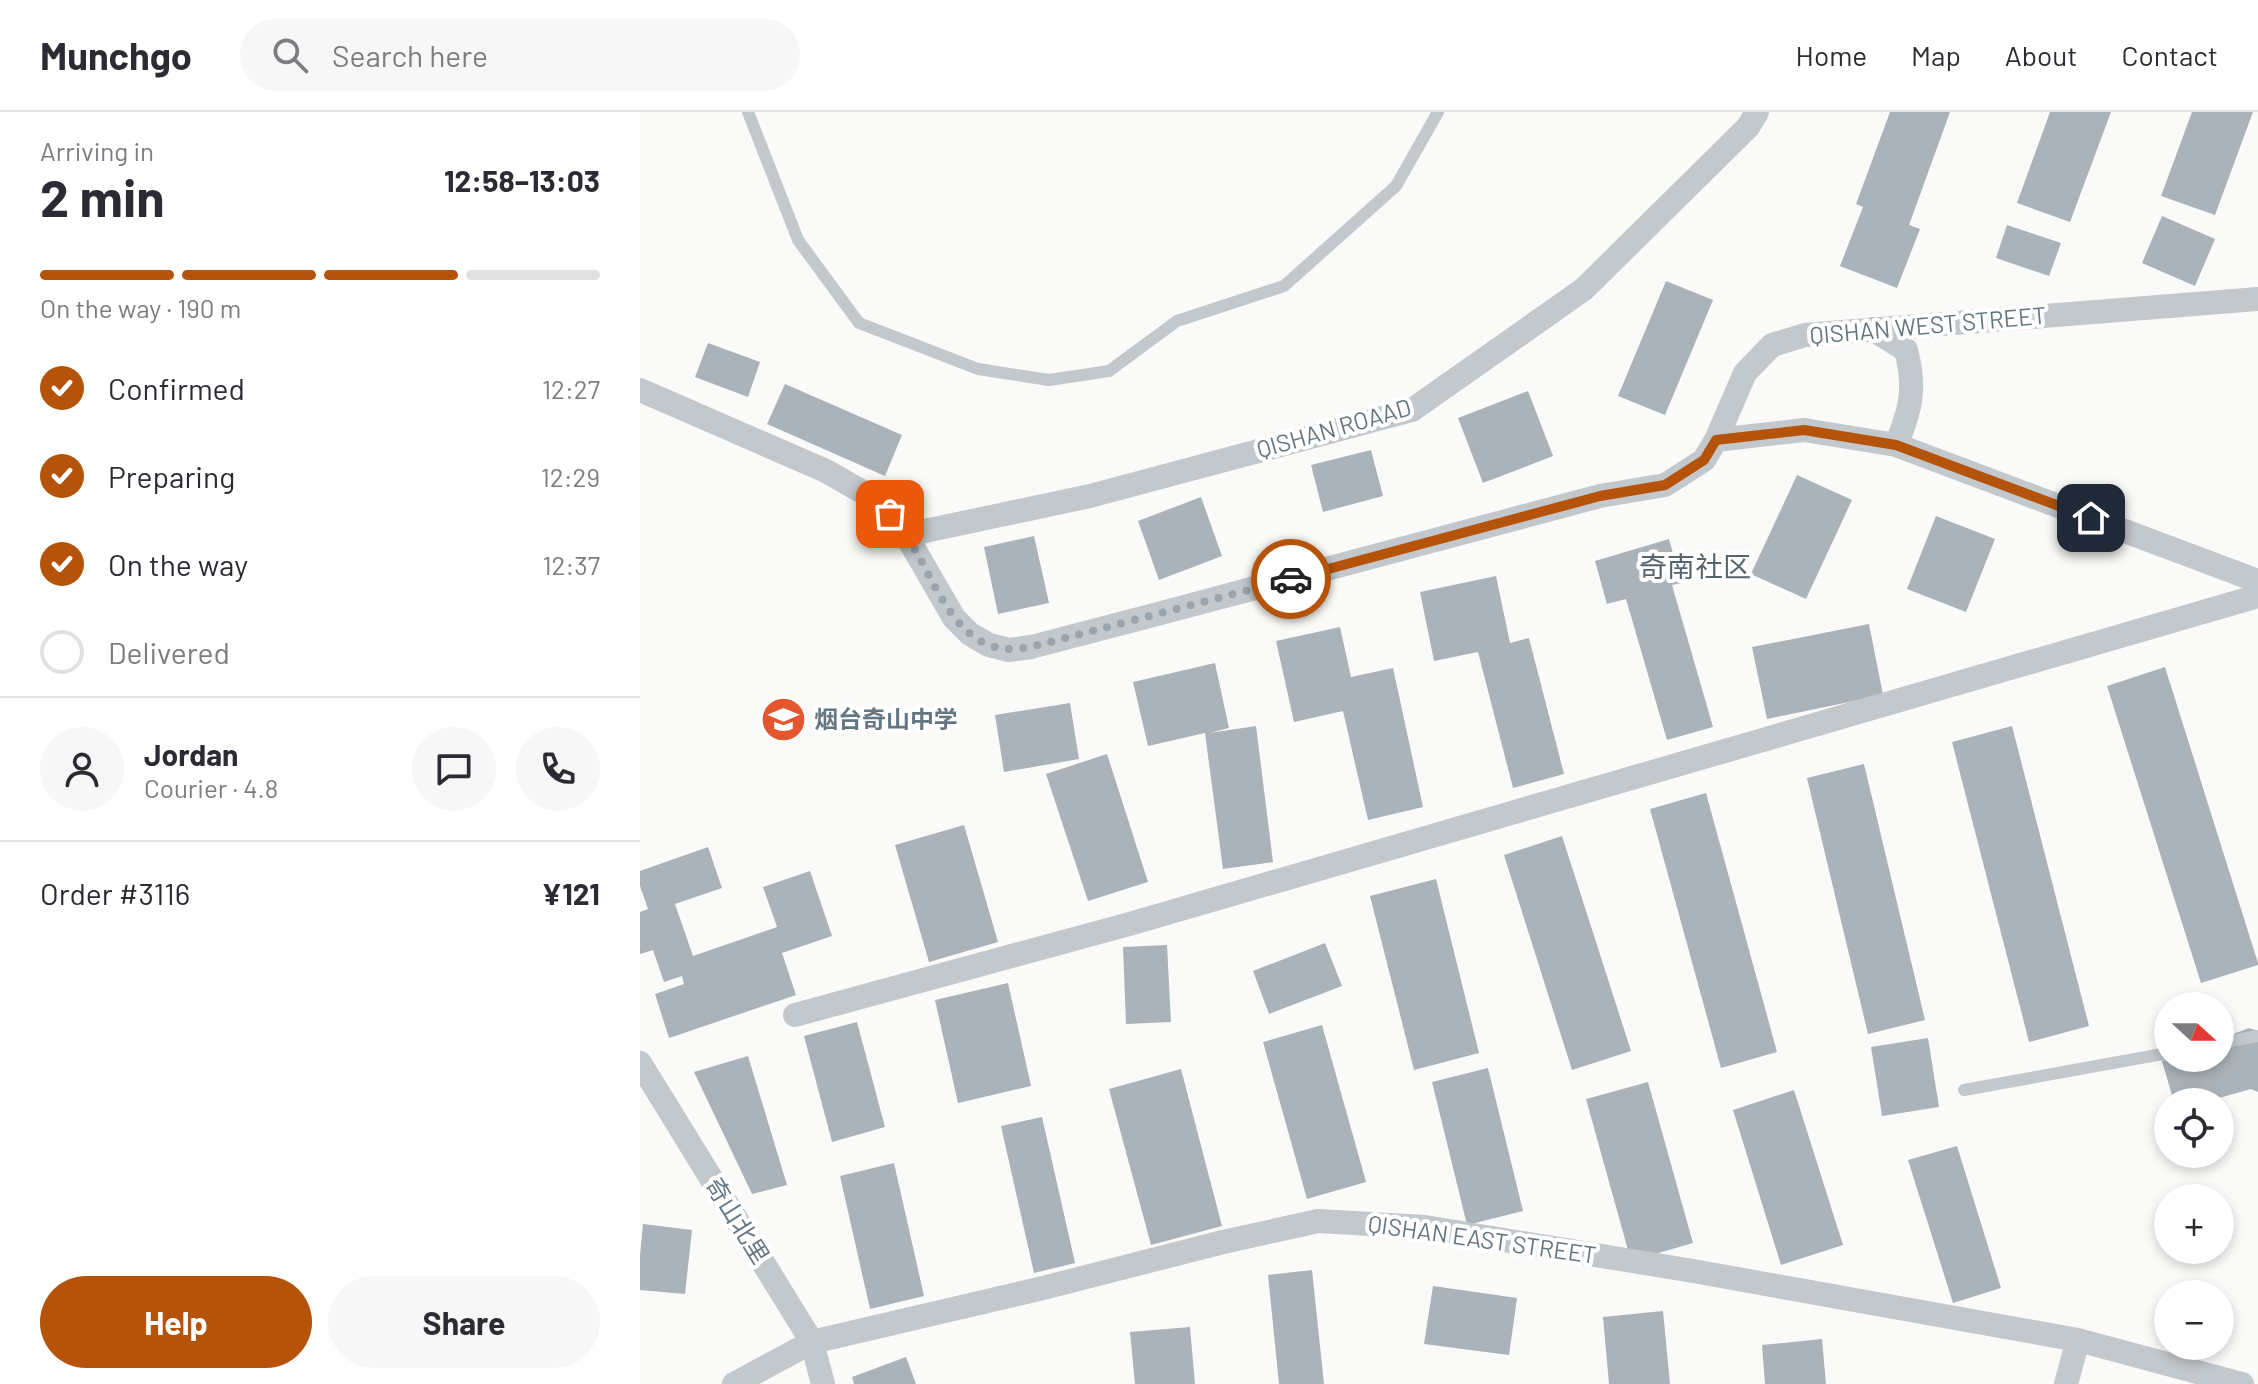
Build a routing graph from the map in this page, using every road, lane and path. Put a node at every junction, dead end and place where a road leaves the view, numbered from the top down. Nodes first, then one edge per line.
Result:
1 (748, 112) edge
2 (1438, 112) edge
3 (1757, 112) edge
4 (2258, 299) edge
5 (1872, 329) junction
6 (640, 390) edge
7 (1716, 440) junction
8 (1896, 445) junction
9 (906, 535) junction
10 (2258, 581) edge
11 (2258, 596) edge
12 (795, 1015) dead end
13 (2258, 1036) edge
14 (2234, 1040) edge
15 (2154, 1056) edge
16 (640, 1063) edge
17 (1964, 1090) dead end
18 (2078, 1340) junction
19 (812, 1342) junction
20 (734, 1384) edge
21 (823, 1384) edge
22 (2066, 1384) edge
23 (2242, 1384) edge

1 - 2 lane
3 - 9 street, QISHAN ROAAD
4 - 5 street, QISHAN WEST STREET
5 - 7 street, QISHAN WEST STREET
5 - 8 street
6 - 9 street, QISHAN WEST STREET
7 - 8 street
7 - 9 street, QISHAN WEST STREET
8 - 10 street
11 - 12 street
13 - 14 lane
15 - 17 lane
16 - 19 street, 奇山北里
18 - 19 street, QISHAN EAST STREET
18 - 22 street
18 - 23 street, QISHAN EAST STREET
19 - 20 street, QISHAN EAST STREET
19 - 21 street, 奇山北里

